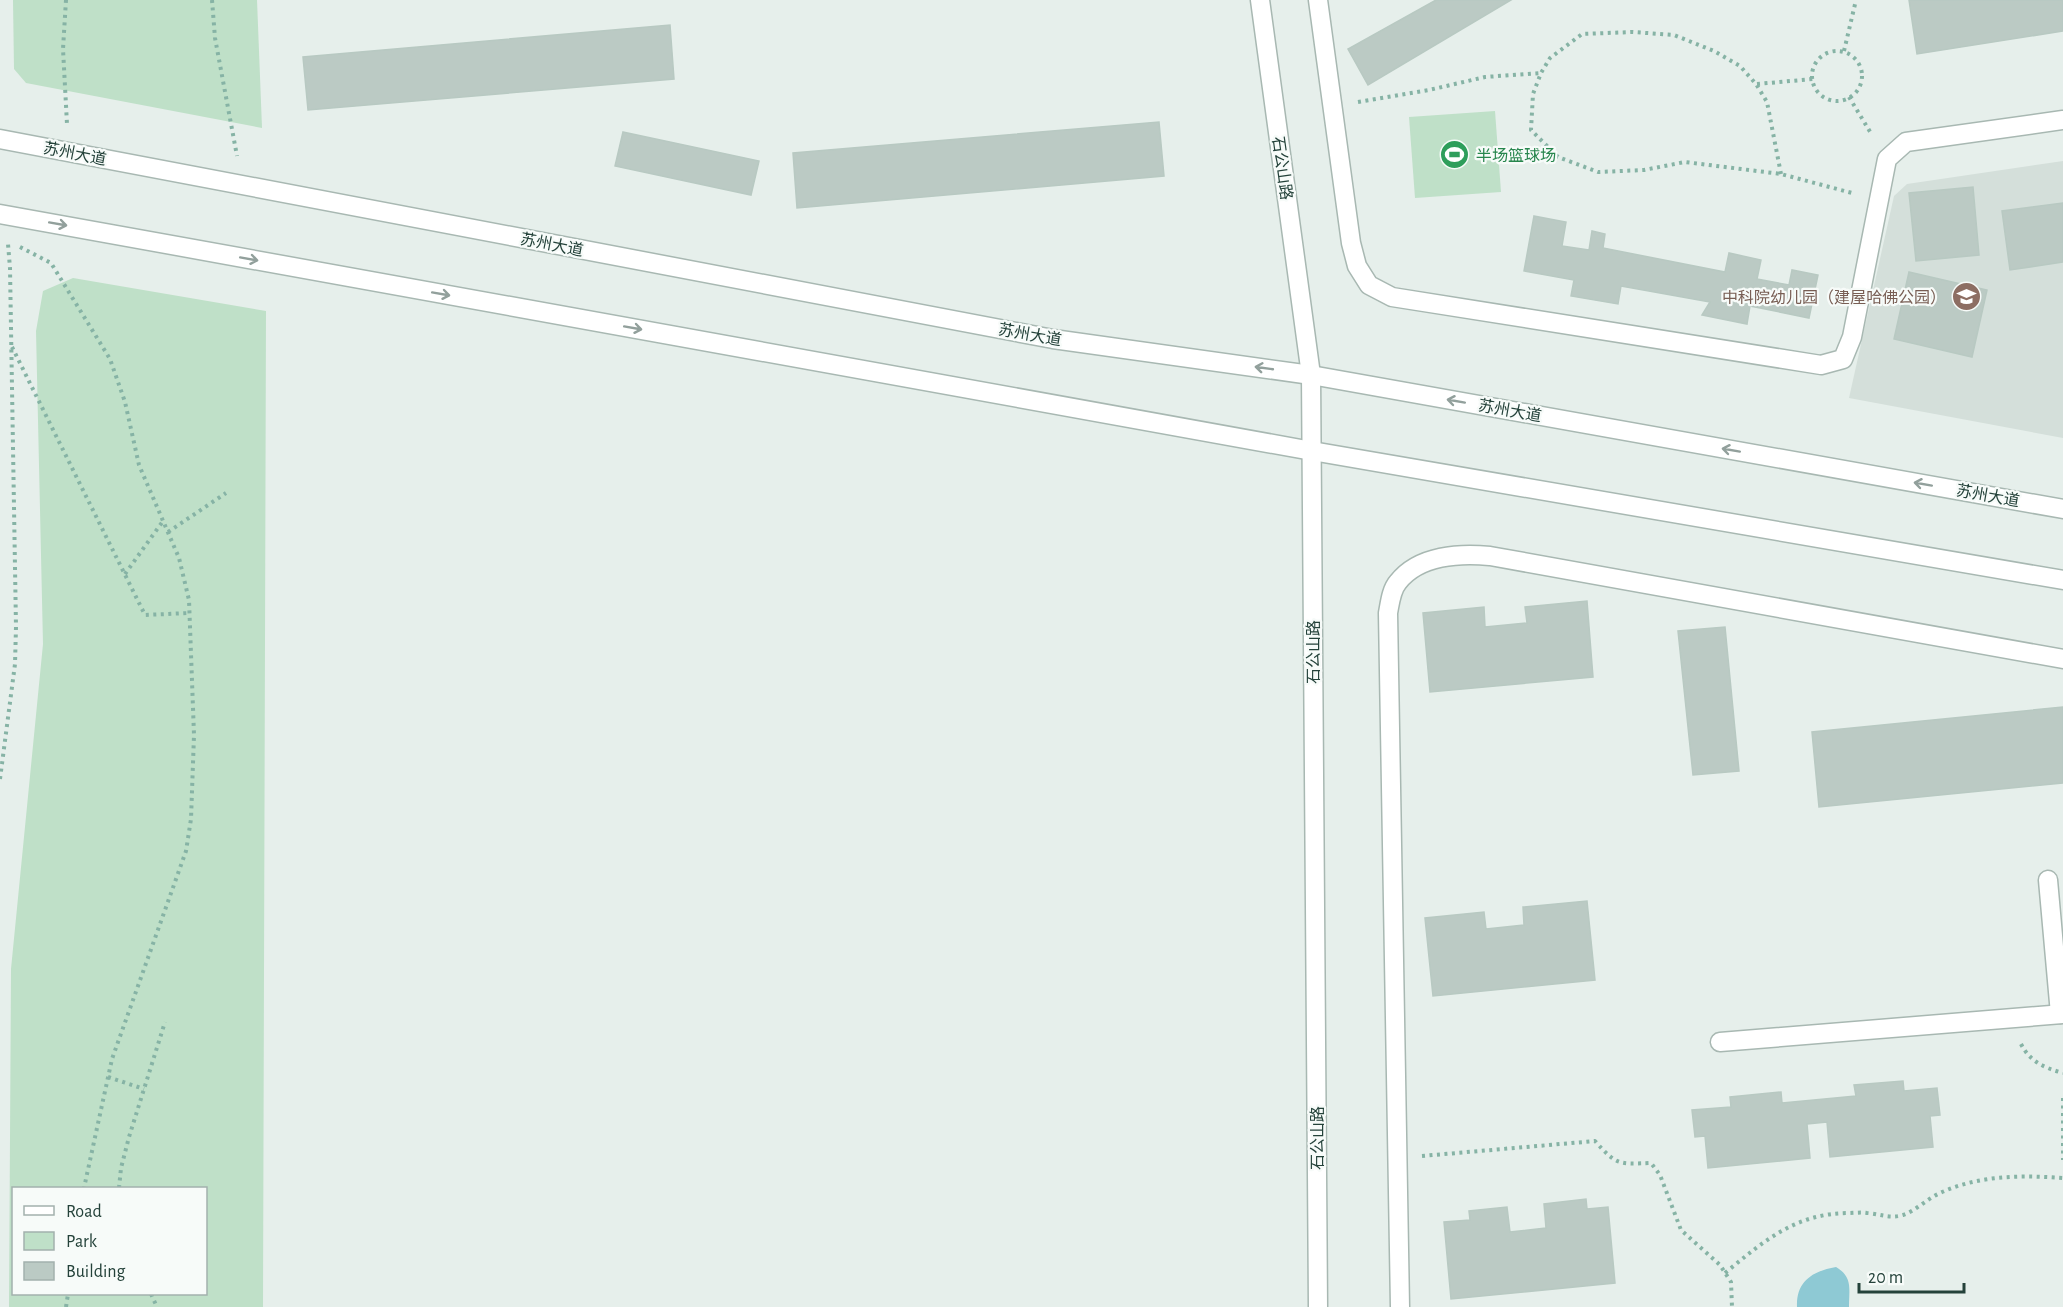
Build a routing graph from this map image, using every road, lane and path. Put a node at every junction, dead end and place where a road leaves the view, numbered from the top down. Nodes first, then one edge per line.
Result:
1 (66, 0) edge
2 (212, 0) edge
3 (1260, 0) edge
4 (1318, 0) edge
5 (1857, 0) edge
6 (1844, 51) junction
7 (1541, 73) junction
8 (1813, 79) junction
9 (1756, 84) junction
10 (1849, 98) junction
11 (1333, 106) junction
12 (2063, 120) edge
13 (0, 139) edge
14 (68, 152) junction
15 (1887, 159) junction
16 (1782, 174) junction
17 (242, 185) junction
18 (1879, 200) junction
19 (0, 214) edge
20 (11, 344) junction
21 (1311, 375) junction
22 (1312, 451) junction
23 (226, 493) dead end
24 (2063, 509) edge
25 (163, 521) junction
26 (168, 532) junction
27 (125, 574) junction
28 (2063, 580) edge
29 (189, 613) junction
30 (2063, 659) edge
31 (0, 779) edge
32 (2048, 880) dead end
33 (2061, 1014) edge
34 (2008, 1019) junction
35 (165, 1022) dead end
36 (1720, 1042) dead end
37 (2063, 1073) edge
38 (108, 1077) junction
39 (144, 1089) junction
40 (2063, 1098) edge
41 (1398, 1158) junction
42 (2063, 1160) edge
43 (2063, 1178) edge
44 (84, 1187) edge
45 (119, 1187) edge
46 (1725, 1273) junction
47 (1318, 1307) edge
48 (1400, 1307) edge
49 (1732, 1307) edge

1 - 14 path
2 - 17 path
3 - 21 street, 石公山路
4 - 11 street
5 - 6 path
6 - 8 path
6 - 10 path
7 - 9 path
7 - 11 path
7 - 16 path
8 - 9 path
8 - 10 path
9 - 16 path
10 - 15 path
11 - 18 street
12 - 15 street
13 - 14 street, 苏州大道
14 - 17 street, 苏州大道
15 - 18 street
16 - 18 path
21 -> 17 street, 苏州大道
19 -> 22 street
20 - 25 path
20 - 27 path
20 - 31 path
21 - 22 street, 石公山路
24 -> 21 street, 苏州大道
22 - 28 street
22 - 47 street, 石公山路
23 - 26 path
25 - 26 path
25 - 27 path
26 - 29 path
27 - 29 path
29 - 38 path
30 - 41 street
32 - 33 street
33 - 34 street
34 - 36 street
34 - 37 path
35 - 39 path
38 - 39 path
38 - 44 path
39 - 45 path
40 - 42 path
41 - 46 path
41 - 48 street
43 - 46 path
46 - 49 path

